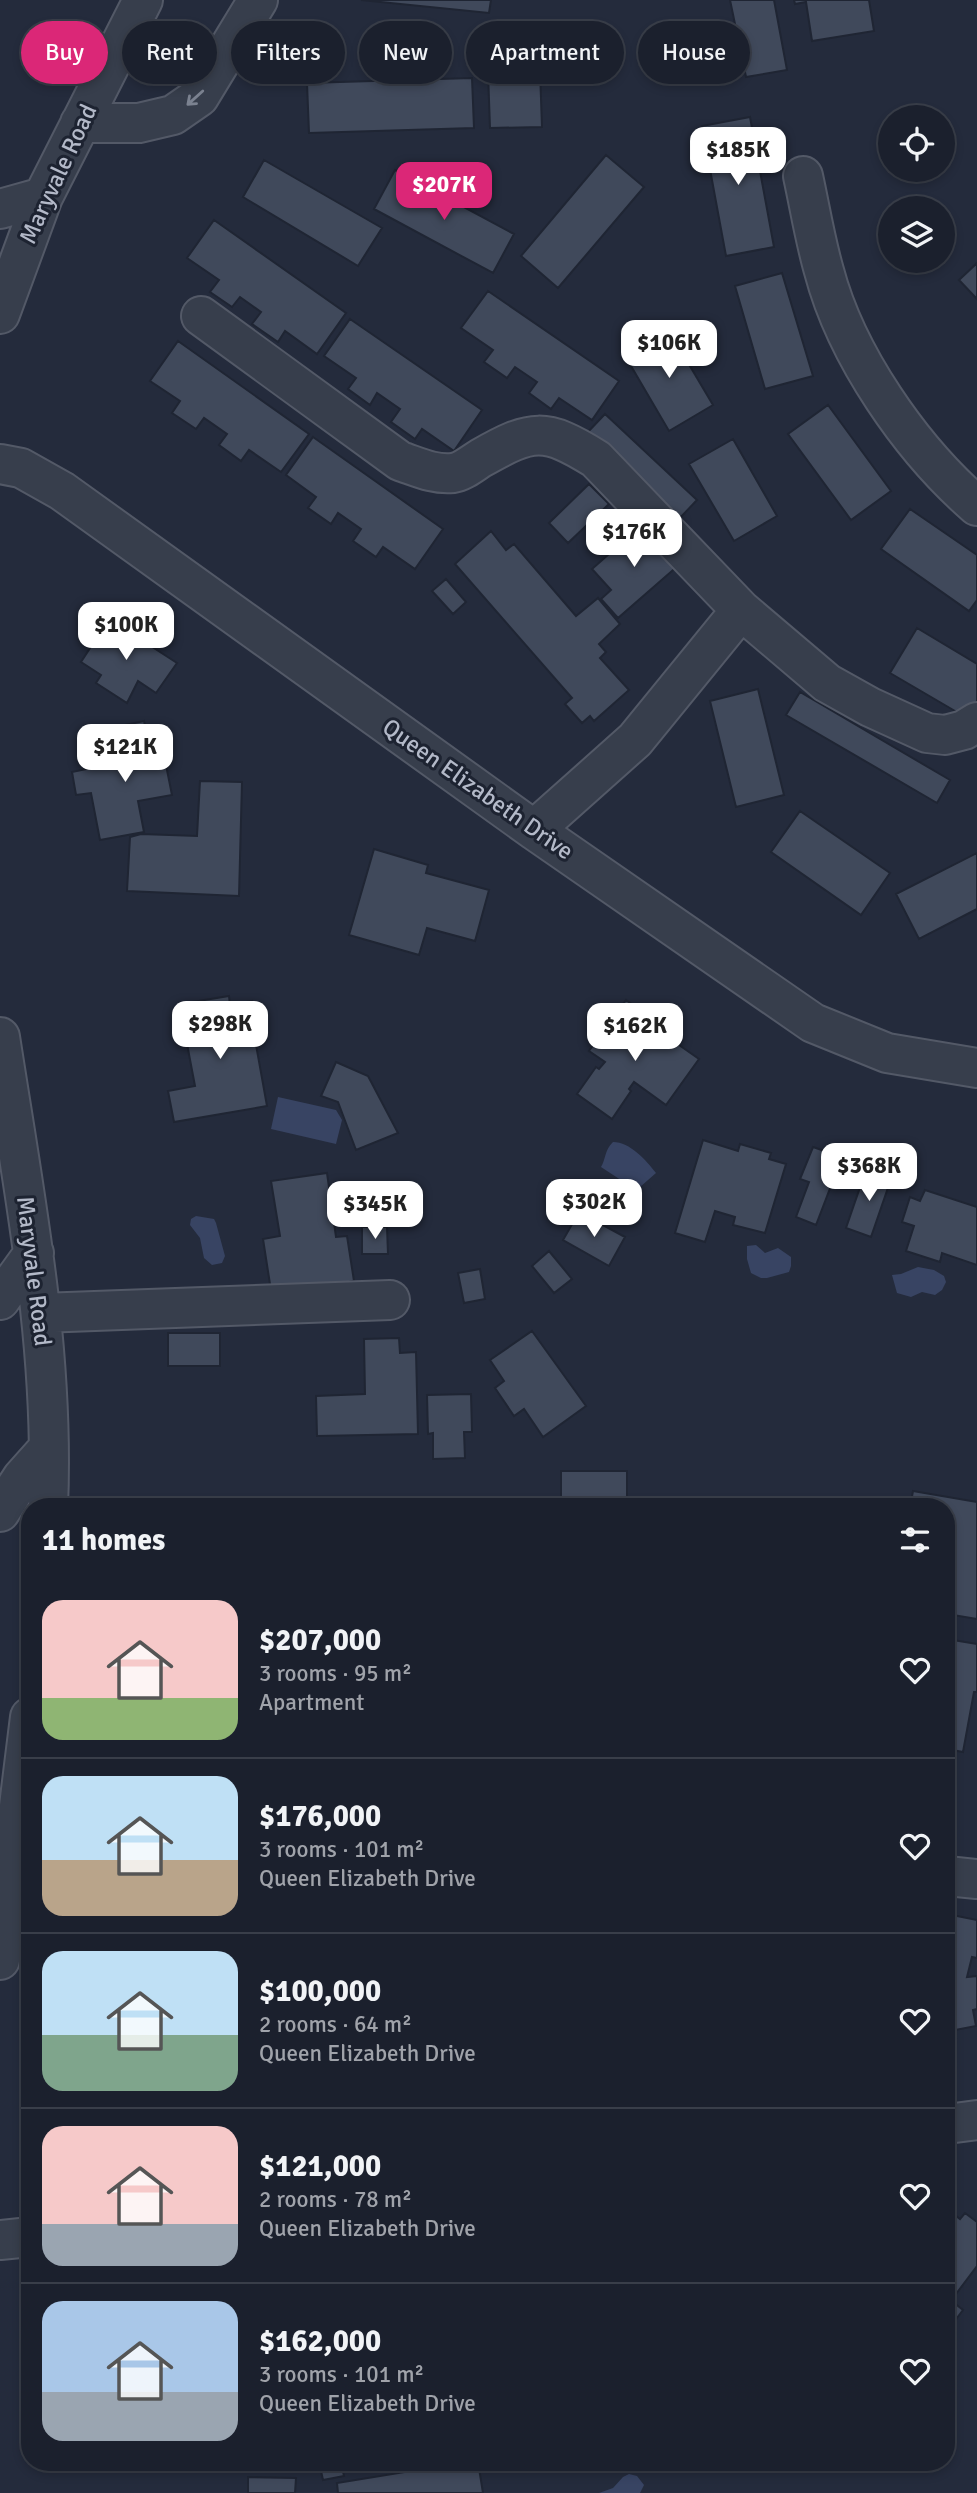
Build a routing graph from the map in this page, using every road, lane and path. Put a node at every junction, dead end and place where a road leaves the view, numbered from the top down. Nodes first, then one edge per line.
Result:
1 (143, 0) edge
2 (258, 0) edge
3 (80, 123) junction
4 (803, 176) dead end
5 (43, 197) junction
6 (0, 209) edge
7 (0, 314) edge
8 (201, 316) dead end
9 (0, 464) edge
10 (977, 506) edge
11 (741, 610) junction
12 (977, 722) edge
13 (534, 830) junction
14 (0, 1037) edge
15 (977, 1068) edge
16 (34, 1252) junction
17 (0, 1300) edge
18 (390, 1300) dead end
19 (41, 1312) junction
20 (47, 1450) junction
21 (48, 1498) edge
22 (0, 1512) edge
23 (21, 1793) edge
24 (14, 1852) edge
25 (955, 1877) edge
26 (977, 1879) edge
27 (0, 1960) edge
28 (977, 2120) edge
29 (955, 2123) edge
30 (21, 2237) edge
31 (0, 2240) edge

1 - 3 street, Maryvale Road
2 -> 3 street
3 - 5 street, Maryvale Road
4 - 10 street
5 - 6 street
5 - 7 street, Maryvale Road
8 - 11 street
9 - 13 street, Queen Elizabeth Drive
11 - 12 street
11 - 13 street
13 - 15 street, Queen Elizabeth Drive
14 - 16 street, Maryvale Road
16 - 17 street
16 - 19 street, Maryvale Road
18 - 19 street
19 - 20 street, Maryvale Road
20 - 21 street, Maryvale Road
20 - 22 street
23 - 24 street
24 - 27 street
25 - 26 street
28 - 29 street
30 - 31 street

